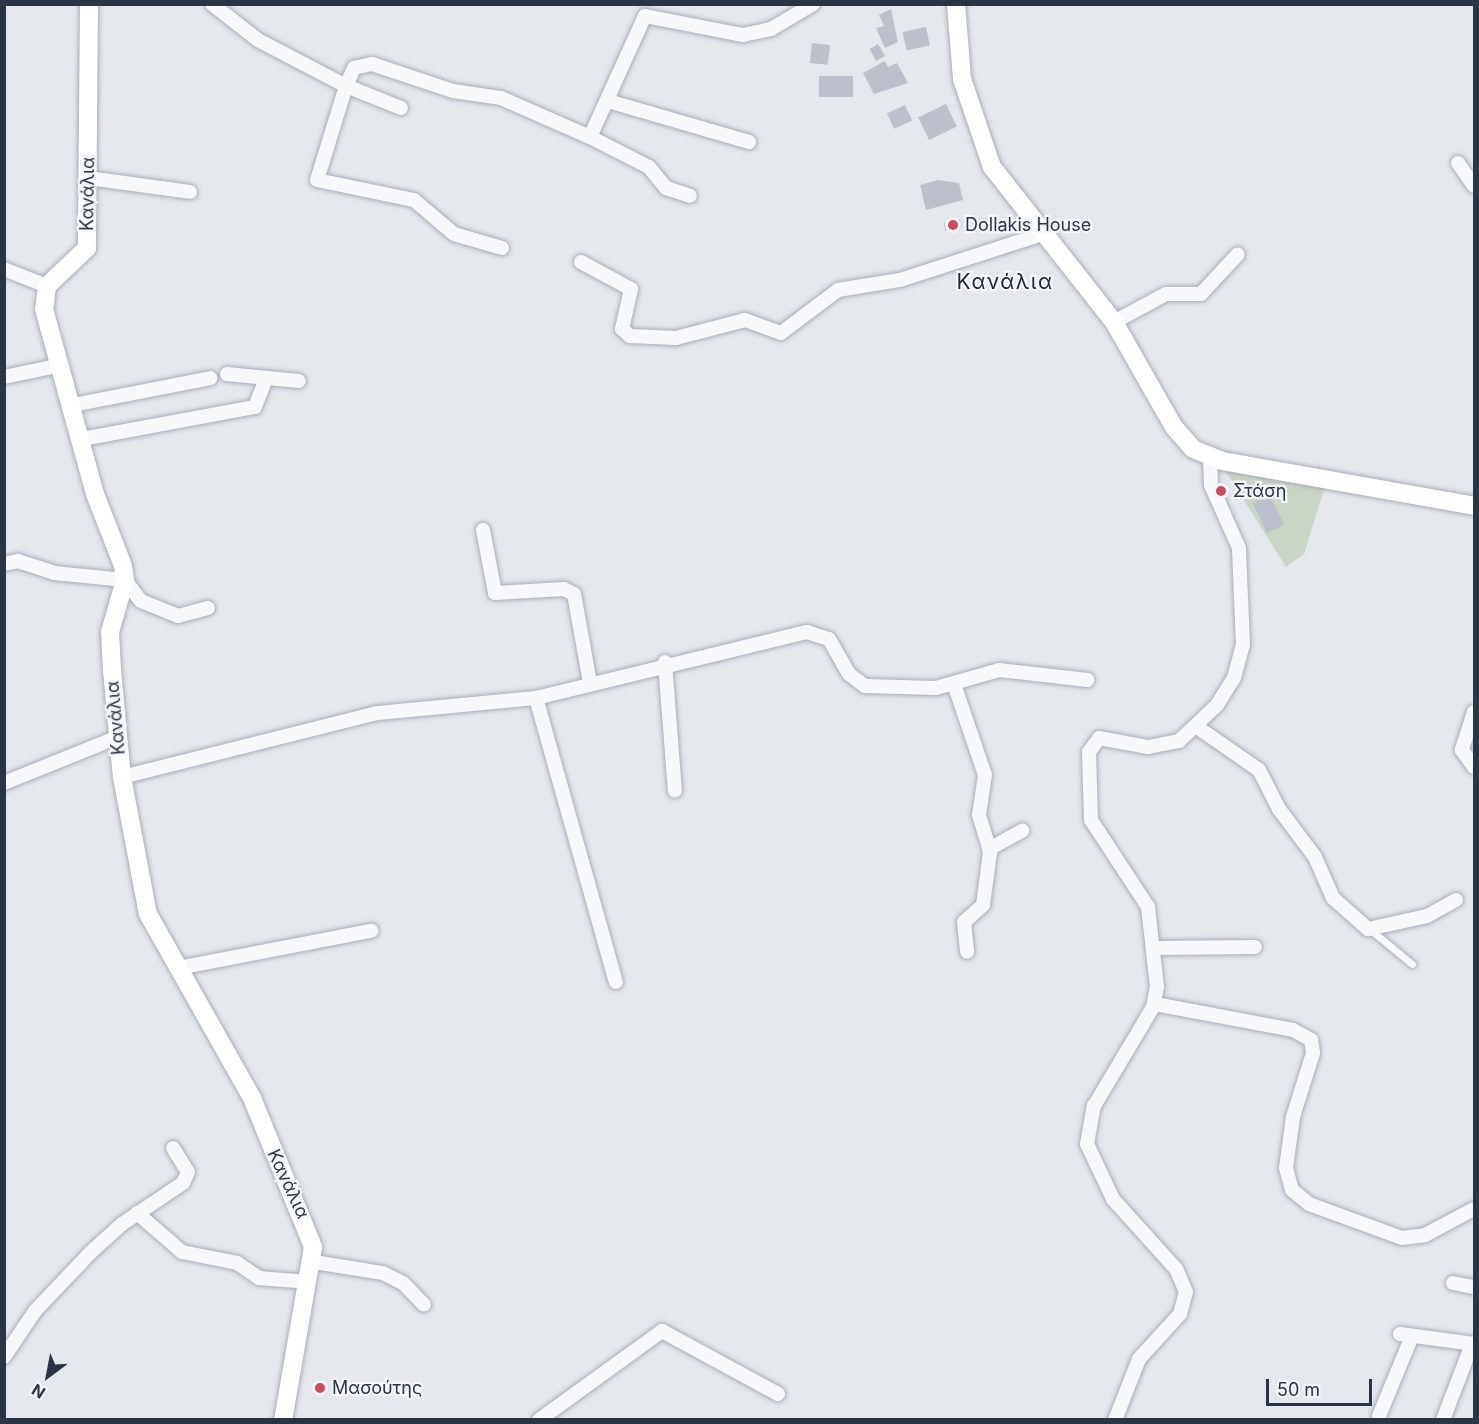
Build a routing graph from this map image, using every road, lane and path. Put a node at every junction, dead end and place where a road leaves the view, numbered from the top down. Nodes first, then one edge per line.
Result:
1 (88, 4) edge
2 (212, 4) edge
3 (813, 4) edge
4 (956, 4) edge
5 (346, 86) junction
6 (608, 101) junction
7 (401, 108) dead end
8 (590, 137) junction
9 (749, 142) dead end
10 (1458, 163) dead end
11 (88, 178) junction
12 (1474, 186) edge
13 (190, 192) dead end
14 (690, 196) dead end
15 (1042, 234) junction
16 (502, 248) dead end
17 (1238, 255) dead end
18 (581, 262) dead end
19 (4, 269) edge
20 (47, 286) junction
21 (1114, 322) junction
22 (61, 365) junction
23 (227, 374) dead end
24 (4, 377) edge
25 (210, 378) dead end
26 (266, 378) junction
27 (299, 381) dead end
28 (73, 405) junction
29 (82, 439) junction
30 (1210, 457) junction
31 (1474, 506) edge
32 (483, 530) dead end
33 (4, 564) edge
34 (125, 580) junction
35 (208, 608) dead end
36 (665, 662) junction
37 (1087, 680) dead end
38 (590, 683) junction
39 (954, 684) junction
40 (536, 698) junction
41 (1474, 712) edge
42 (1197, 727) junction
43 (118, 737) junction
44 (1474, 767) edge
45 (122, 777) junction
46 (4, 783) edge
47 (675, 792) dead end
48 (1022, 831) dead end
49 (989, 849) junction
50 (1456, 900) dead end
51 (371, 931) dead end
52 (1372, 931) junction
53 (1254, 947) dead end
54 (1154, 948) junction
55 (967, 952) dead end
56 (1412, 964) dead end
57 (178, 968) junction
58 (616, 982) dead end
59 (1155, 1004) junction
60 (173, 1148) dead end
61 (1474, 1209) edge
62 (137, 1214) junction
63 (314, 1262) junction
64 (309, 1282) junction
65 (1453, 1283) dead end
66 (1474, 1287) edge
67 (424, 1305) dead end
68 (1473, 1344) edge
69 (4, 1358) edge
70 (778, 1394) dead end
71 (1379, 1416) dead end
72 (283, 1419) edge
73 (539, 1419) edge
74 (1115, 1419) edge
75 (1443, 1419) edge

1 - 11 main road, Κανάλια
2 - 5 street
3 - 6 street
4 - 15 main road
5 - 7 street
5 - 8 street
5 - 16 street
6 - 8 street
6 - 9 street
8 - 14 street
10 - 12 street
11 - 13 street
11 - 20 main road, Κανάλια
15 - 18 street
15 - 21 main road
17 - 21 street
19 - 20 street
20 - 22 main road
21 - 30 main road
22 - 24 street
22 - 28 main road
23 - 26 street
25 - 28 street
26 - 27 street
26 - 29 street
28 - 29 main road
29 - 34 main road
30 - 31 main road
30 - 42 street
32 - 38 street
33 - 34 street
34 - 35 street
34 - 43 main road, Κανάλια
36 - 38 street
36 - 39 street
36 - 47 street
37 - 39 street
38 - 40 street
39 - 49 street
40 - 45 street
40 - 58 street
41 - 44 street
42 - 52 street
42 - 54 street
43 - 45 main road, Κανάλια
43 - 46 street
45 - 57 main road, Κανάλια
48 - 49 street
49 - 55 street
50 - 52 street
51 - 57 street
52 - 56 lane
53 - 54 street
54 - 59 street
57 - 63 main road, Κανάλια
59 - 61 street
59 - 74 street
60 - 62 street
62 - 64 street
62 - 69 street
63 - 64 main road, Κανάλια
63 - 67 street
64 - 72 main road, Κανάλια
65 - 66 street
68 - 71 street
68 - 75 street
70 - 73 street

